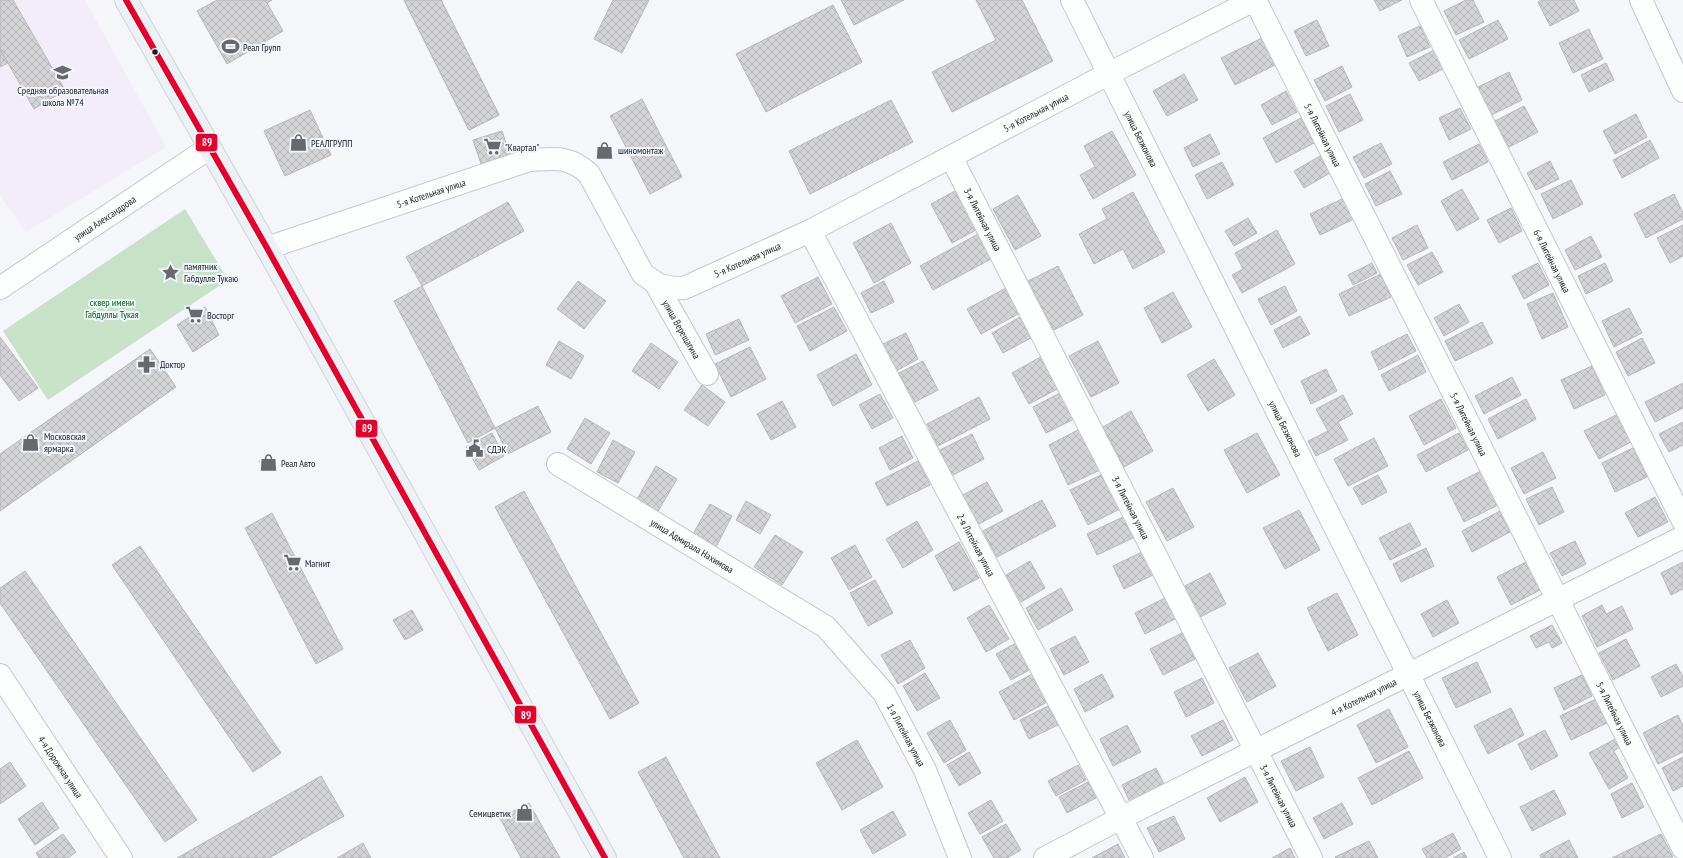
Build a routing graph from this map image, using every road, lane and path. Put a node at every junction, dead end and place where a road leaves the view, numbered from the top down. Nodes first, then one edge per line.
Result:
1 (126, 0) edge
2 (1072, 0) edge
3 (1255, 0) edge
4 (1421, 0) edge
5 (1641, 0) edge
6 (1108, 74) junction
7 (1683, 91) edge
8 (209, 148) junction
9 (951, 158) junction
10 (810, 231) junction
11 (266, 248) junction
12 (656, 284) junction
13 (0, 288) edge
14 (707, 374) dead end
15 (558, 464) dead end
16 (1683, 521) edge
17 (1683, 537) edge
18 (1558, 599) junction
19 (826, 627) joint
20 (1408, 674) junction
21 (0, 675) edge
22 (1256, 750) junction
23 (1121, 818) junction
24 (1683, 848) edge
25 (121, 858) edge
26 (605, 858) edge
27 (960, 858) edge
28 (1045, 858) edge
29 (1142, 858) edge
30 (1311, 858) edge
31 (1500, 858) edge

1 - 8 main road
2 - 6 street, улица Безжонова
3 - 6 street, 5-я Котельная улица
3 - 18 street, 5-я Литейная улица
4 - 16 street, 6-я Литейная улица
5 - 7 street
6 - 9 street, 5-я Котельная улица
6 - 20 street, улица Безжонова
8 - 11 main road
8 - 13 street, улица Александрова
9 - 10 street, 5-я Котельная улица
9 - 22 street, 3-я Литейная улица
10 - 12 street, 5-я Котельная улица
10 - 23 street, 2-я Литейная улица
11 - 12 street, 5-я Котельная улица
11 - 26 main road
12 - 14 street, улица Верещагина
15 - 19 street, улица Адмирала Нахимова
17 - 18 street, 4-я Котельная улица
18 - 20 street, 4-я Котельная улица
18 - 24 street, 5-я Литейная улица
19 - 27 street, 1-я Литейная улица
20 - 22 street, 4-я Котельная улица
20 - 31 street, улица Безжонова
21 - 25 street, 4-я Дорожная улица
22 - 23 street, 4-я Котельная улица
22 - 30 street, 3-я Литейная улица
23 - 28 street, 4-я Котельная улица
23 - 29 street, 2-я Литейная улица

